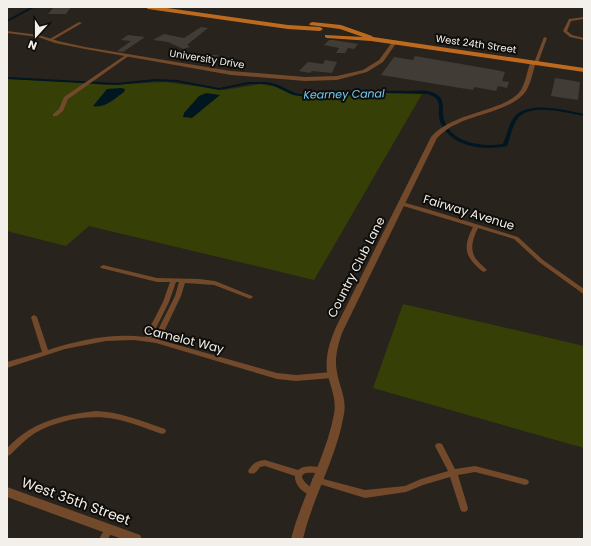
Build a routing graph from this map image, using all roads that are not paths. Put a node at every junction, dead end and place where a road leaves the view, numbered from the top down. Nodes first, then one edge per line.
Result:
1 (148, 7) edge
2 (584, 18) edge
3 (80, 23) dead end
4 (275, 25) junction
5 (288, 27) junction
6 (320, 29) junction
7 (7, 32) edge
8 (329, 33) junction
9 (315, 34) junction
10 (545, 38) dead end
11 (584, 39) edge
12 (50, 40) junction
13 (377, 40) junction
14 (395, 42) junction
15 (128, 55) junction
16 (534, 62) junction
17 (584, 70) edge
18 (55, 115) dead end
19 (402, 204) junction
20 (476, 226) junction
21 (103, 266) dead end
22 (484, 270) dead end
23 (173, 282) junction
24 (182, 282) junction
25 (584, 292) edge
26 (250, 297) dead end
27 (34, 317) dead end
28 (147, 339) junction
29 (156, 341) junction
30 (46, 353) junction
31 (7, 365) edge
32 (332, 376) junction
33 (162, 431) dead end
34 (439, 446) dead end
35 (7, 453) edge
36 (320, 470) junction
37 (252, 471) dead end
38 (453, 473) junction
39 (299, 474) junction
40 (316, 480) junction
41 (525, 482) dead end
42 (7, 492) edge
43 (311, 492) junction
44 (464, 508) dead end
45 (106, 534) edge
46 (136, 539) edge
47 (297, 539) edge

1 - 4 main road
2 - 11 street
3 - 12 street
4 - 5 main road
4 - 13 main road
5 - 6 main road
5 - 9 main road
6 - 8 main road
6 - 9 main road
7 - 12 street, University Drive
8 - 9 main road
8 - 13 main road, West 24th Street
10 - 16 street
12 - 15 street, University Drive
13 - 14 main road, West 24th Street
14 - 15 street, University Drive
14 - 16 main road, West 24th Street
15 - 18 street
16 - 17 main road, West 24th Street
16 - 19 street, Country Club Lane
19 - 20 street, Fairway Avenue
19 - 32 street, Country Club Lane
20 - 22 street
20 - 25 street, Fairway Avenue
21 - 23 street
23 - 24 street
23 - 28 street
24 - 26 street
24 - 29 street
27 - 30 street
28 - 29 street, Camelot Way
28 - 30 street, Camelot Way
29 - 32 street, Camelot Way
30 - 31 street, Camelot Way
32 - 36 street, Country Club Lane
33 - 35 street
34 - 38 street
36 - 39 street
36 - 40 street, Country Club Lane
37 - 39 street
38 - 40 street
38 - 41 street
38 - 44 street
39 - 43 street
40 - 43 street, Country Club Lane
42 - 45 street, West 35th Street
43 - 47 street, Country Club Lane
45 - 46 street, West 35th Street

